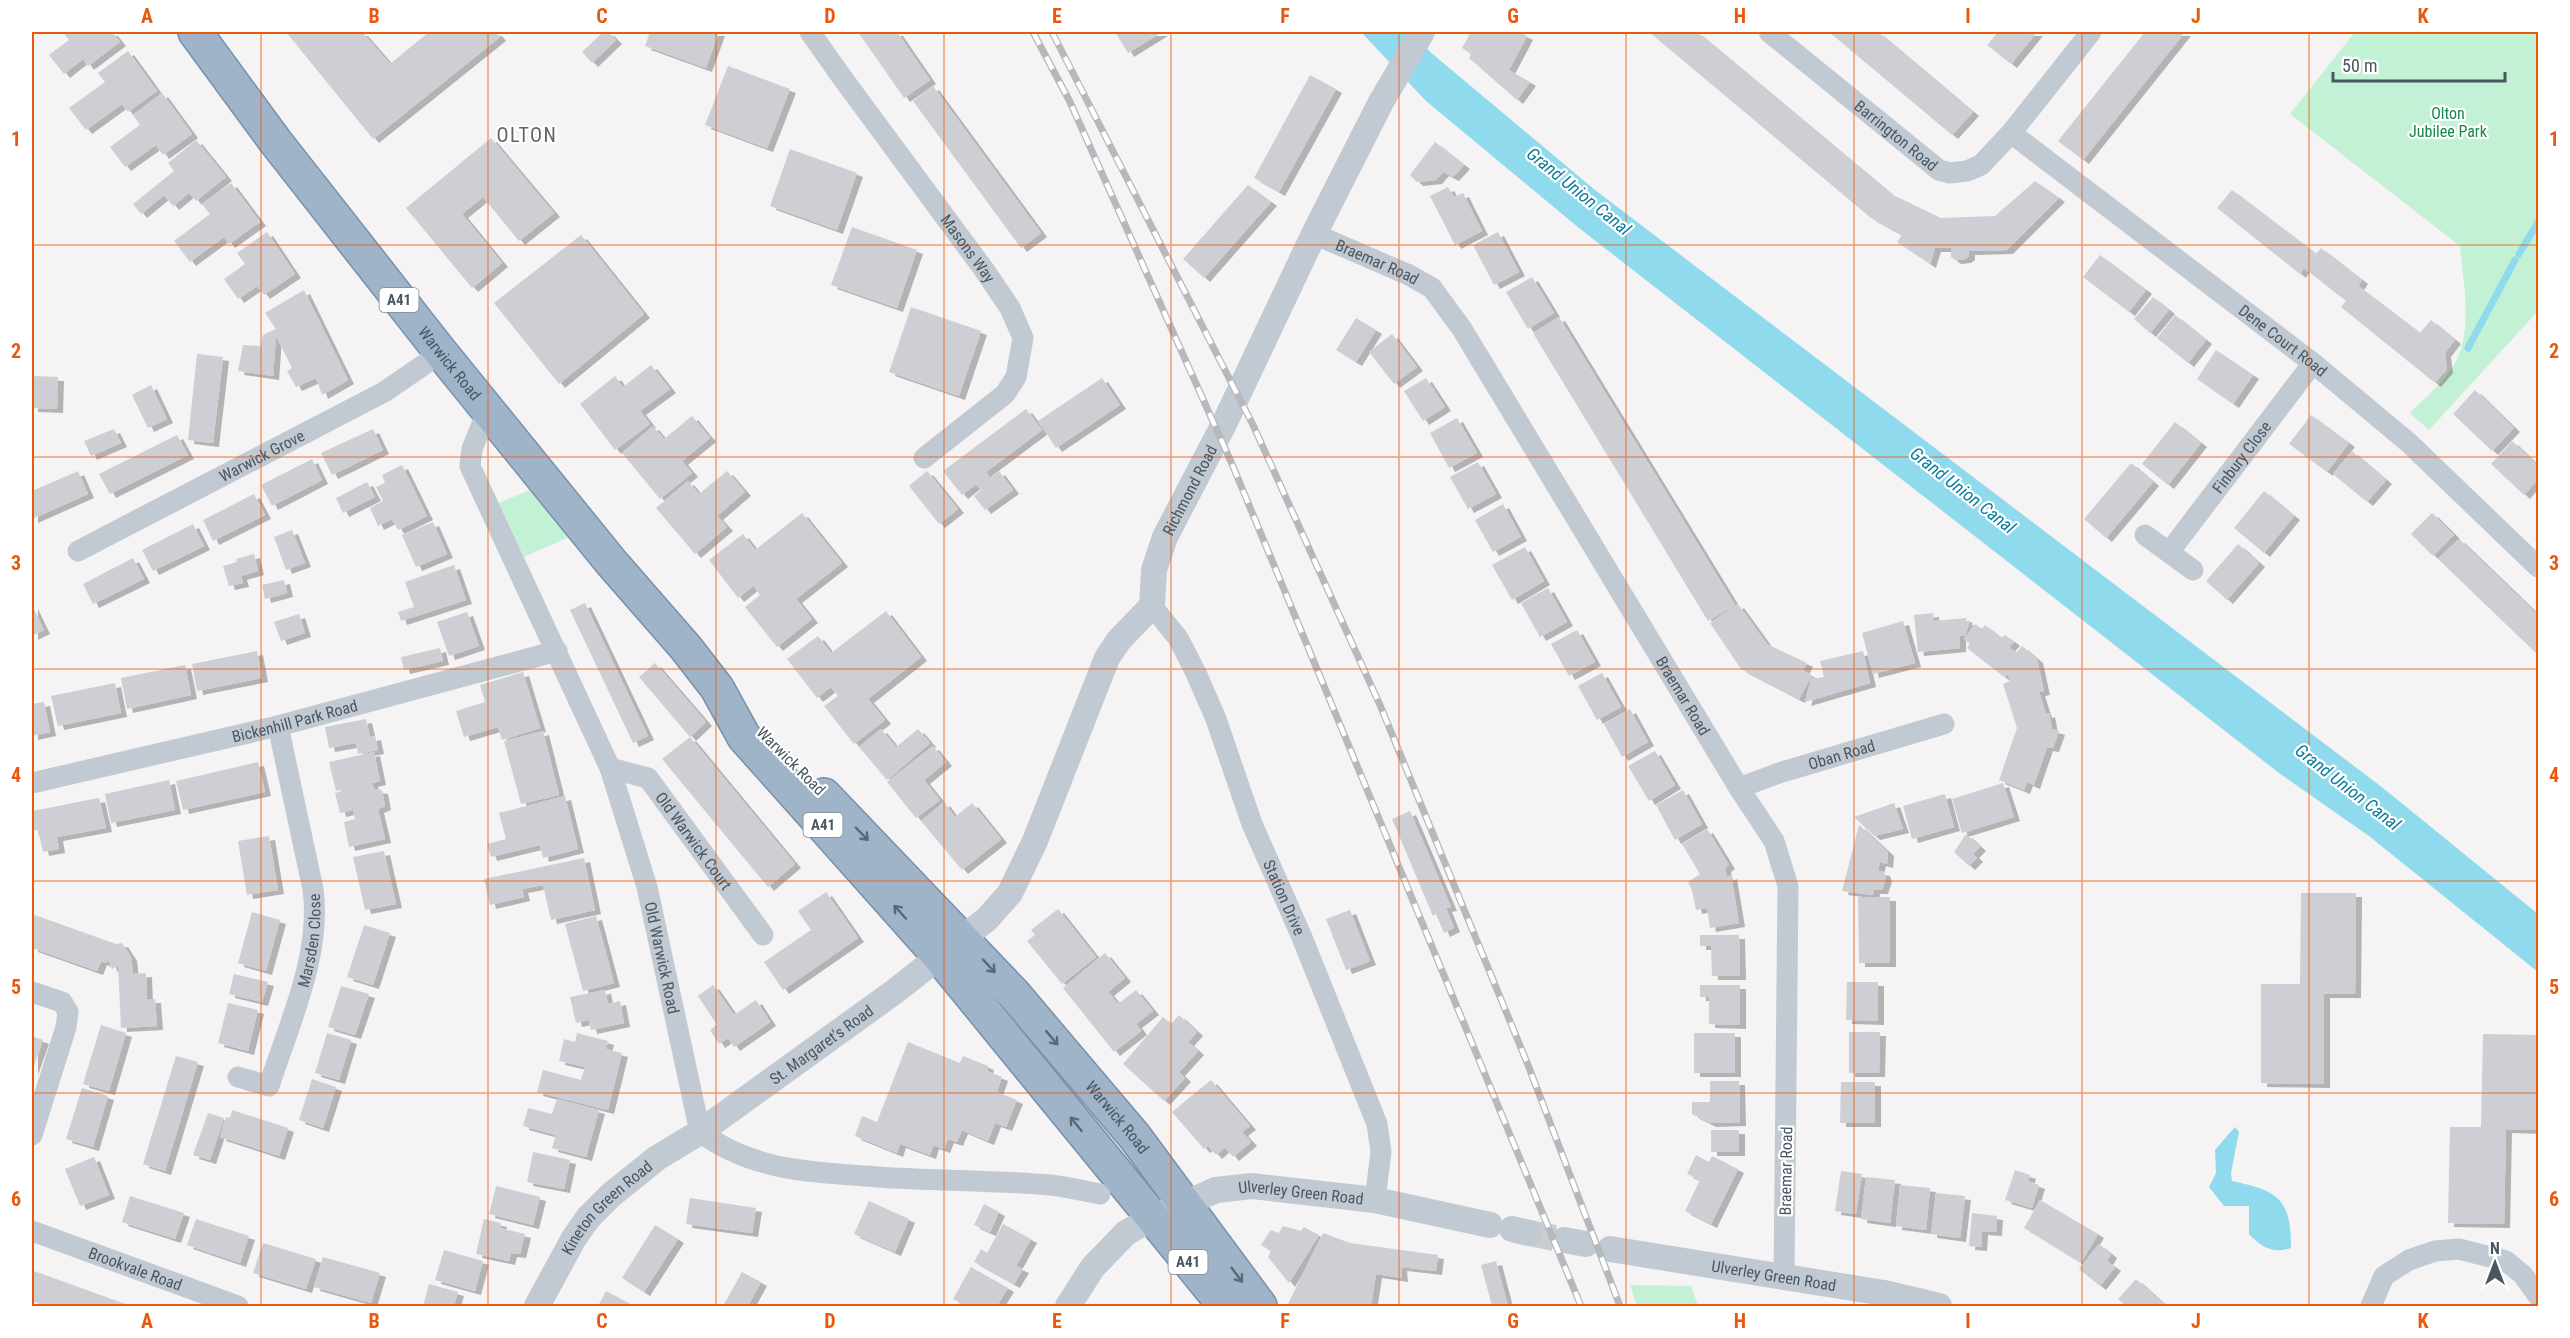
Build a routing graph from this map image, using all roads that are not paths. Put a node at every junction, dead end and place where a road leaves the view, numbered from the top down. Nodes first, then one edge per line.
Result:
1 (195, 32) edge
2 (810, 32) edge
3 (1422, 32) edge
4 (1769, 32) edge
5 (2091, 32) edge
6 (2011, 133) junction
7 (1314, 234) junction
8 (439, 350) junction
9 (2313, 363) junction
10 (488, 409) junction
11 (924, 458) dead end
12 (2145, 535) dead end
13 (78, 550) dead end
14 (2170, 551) junction
15 (2538, 567) edge
16 (2193, 570) dead end
17 (1152, 606) junction
18 (557, 651) junction
19 (1944, 724) dead end
20 (278, 726) junction
21 (610, 768) junction
22 (32, 783) edge
23 (1739, 788) junction
24 (763, 934) dead end
25 (951, 947) junction
26 (32, 992) edge
27 (238, 1077) dead end
28 (700, 1132) junction
29 (32, 1135) edge
30 (1100, 1194) dead end
31 (1375, 1200) junction
32 (1184, 1203) junction
33 (1152, 1218) junction
34 (1510, 1229) tunnel mouth
35 (32, 1231) edge
36 (1586, 1244) tunnel mouth
37 (1784, 1276) junction
38 (2538, 1296) edge
39 (238, 1306) edge
40 (537, 1306) edge
41 (1068, 1306) edge
42 (1225, 1306) edge
43 (1260, 1306) edge
44 (1939, 1306) edge
45 (2371, 1306) edge

1 - 8 highway, Warwick Road / A41
2 - 11 street, Masons Way
3 - 7 street, Richmond Road
4 - 6 street, Barrington Road
5 - 6 street, Barrington Road
6 - 9 street, Dene Court Road
7 - 17 street, Richmond Road
7 - 23 street, Braemar Road
8 - 10 highway, Warwick Road / A41
8 - 13 street, Warwick Grove
9 - 14 street, Finbury Close
9 - 15 street, Dene Court Road
10 - 18 street, Old Warwick Road
10 - 25 highway, Warwick Road / A41
12 - 14 street
14 - 16 street
17 - 25 street
17 - 31 street, Station Drive
18 - 20 street, Bickenhill Park Road
18 - 21 street, Old Warwick Road
19 - 23 street, Oban Road
20 - 22 street, Bickenhill Park Road
20 - 27 street, Marsden Close
21 - 24 street, Old Warwick Court
21 - 28 street, Old Warwick Road
23 - 37 street, Braemar Road
25 - 28 street, St. Margaret's Road
25 -> 32 highway, Warwick Road / A41
33 -> 25 highway, Warwick Road / A41
26 - 29 street
28 - 30 street
28 - 40 street, Kineton Green Road
31 - 32 street, Ulverley Green Road
31 - 34 street, Ulverley Green Road
32 - 33 street, Ulverley Green Road
32 -> 43 highway, Warwick Road / A41
33 - 41 street, Ulverley Green Road
33 - 42 highway, Warwick Road / A41
35 - 39 street, Brookvale Road
36 - 37 street, Ulverley Green Road
37 - 44 street, Ulverley Green Road
38 - 45 street

